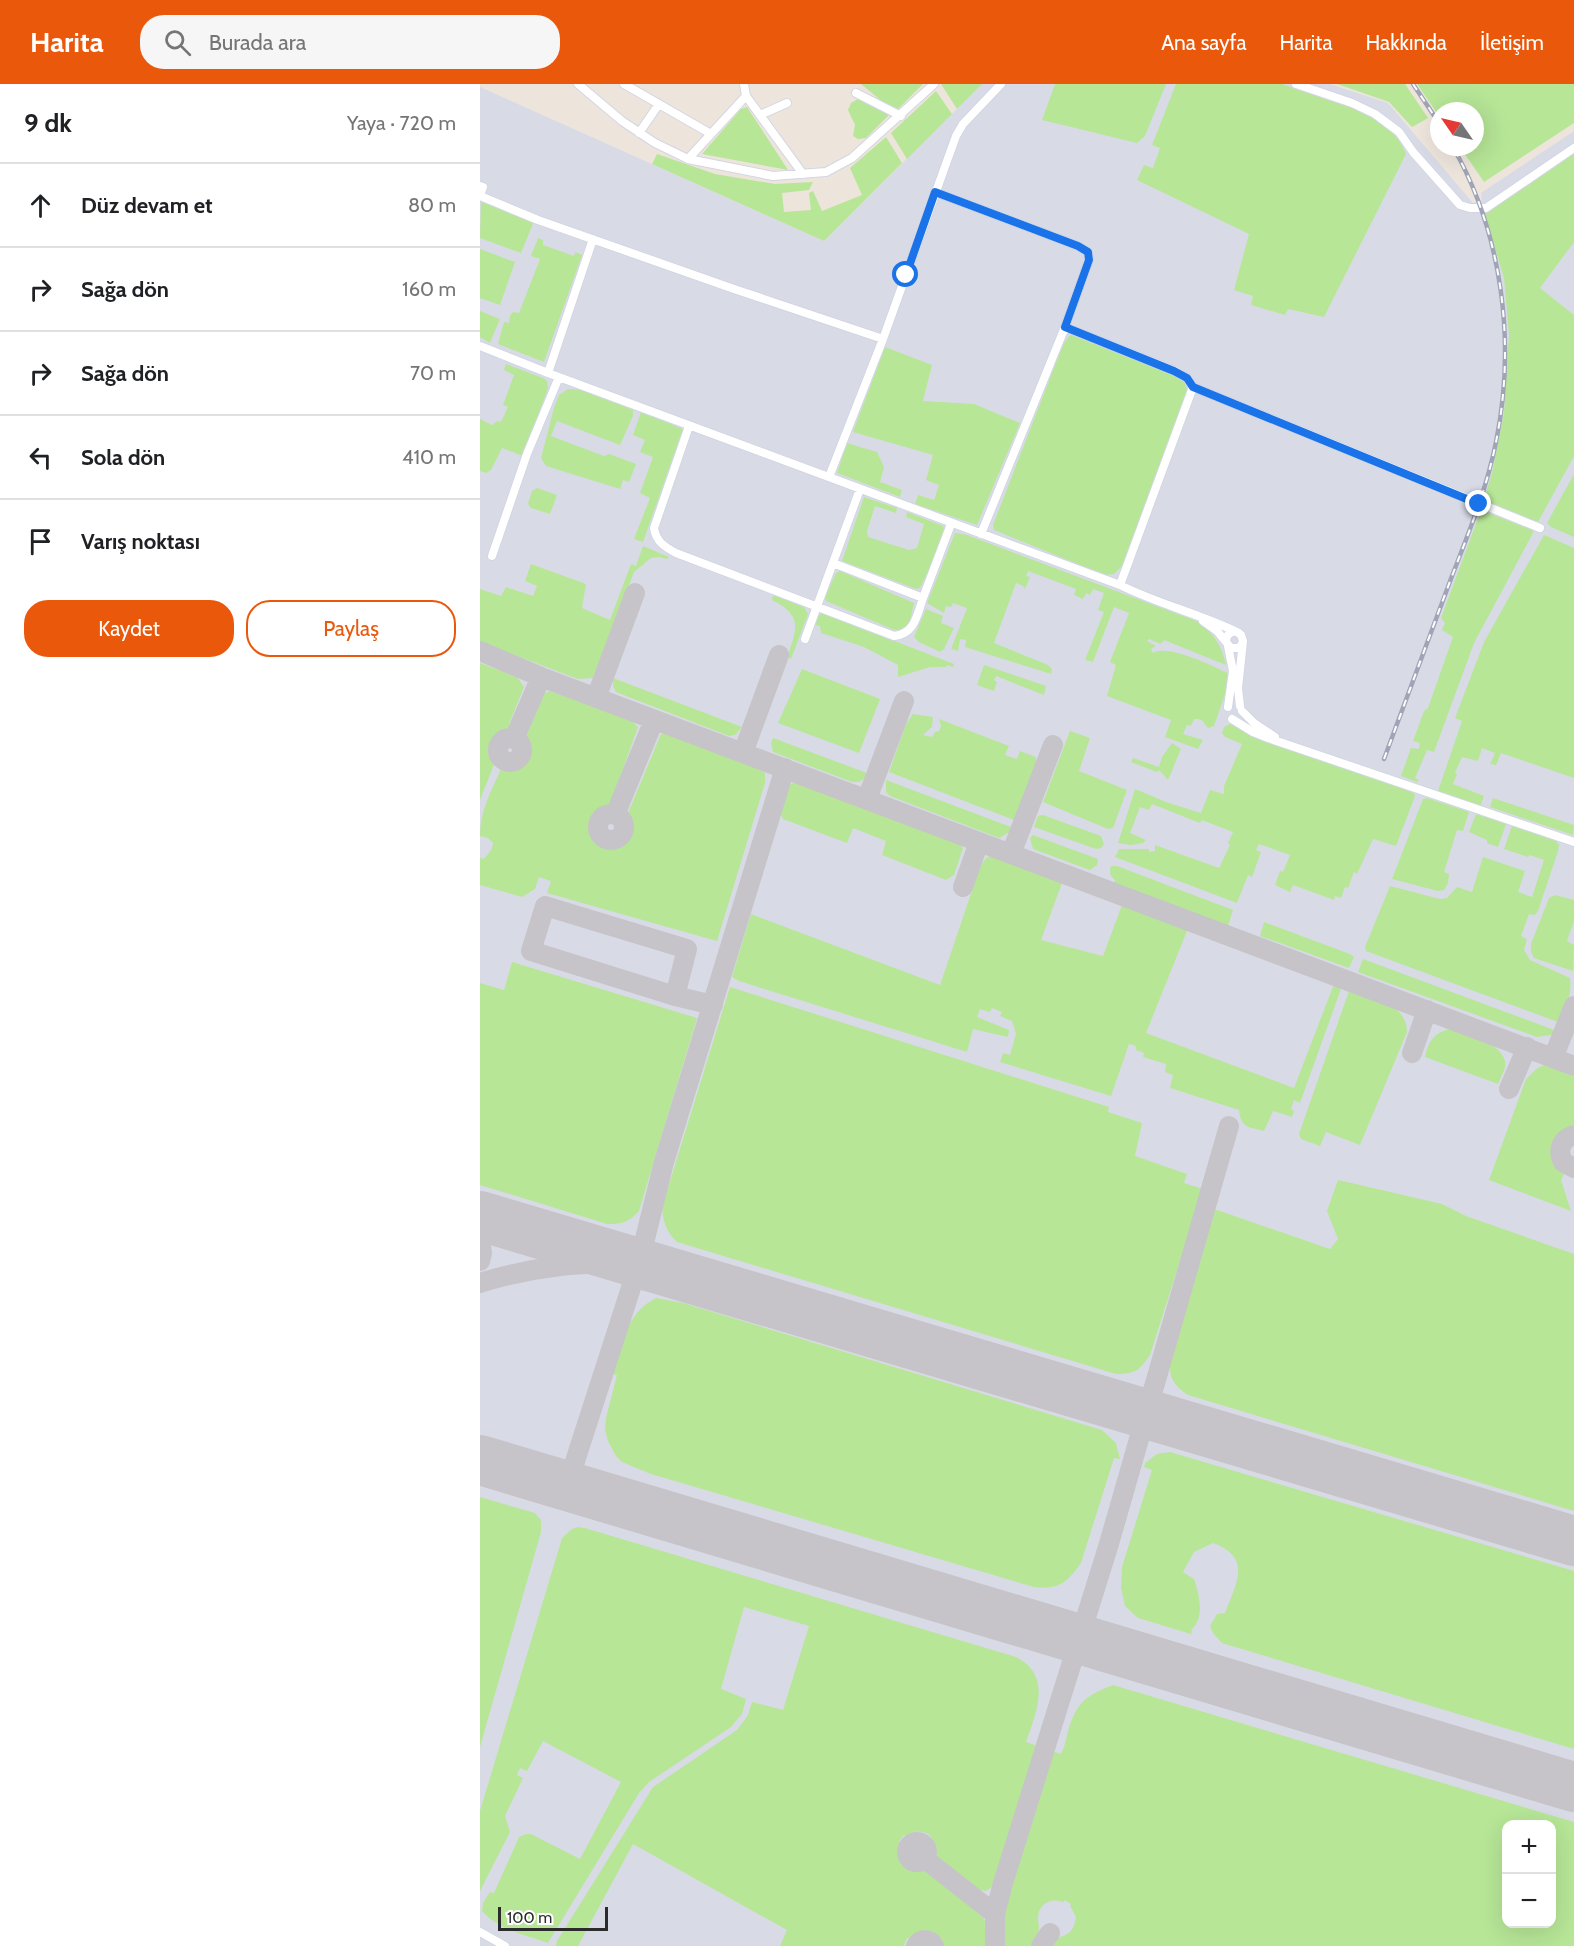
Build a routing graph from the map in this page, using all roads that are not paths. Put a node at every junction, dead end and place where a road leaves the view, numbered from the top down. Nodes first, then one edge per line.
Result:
1 (578, 84) edge
2 (624, 84) edge
3 (744, 84) edge
4 (934, 84) edge
5 (1000, 84) edge
6 (1296, 84) edge
7 (856, 93) dead end
8 (746, 96) junction
9 (788, 103) dead end
10 (659, 104) junction
11 (760, 115) junction
12 (901, 116) junction
13 (639, 133) junction
14 (711, 134) junction
15 (1574, 148) edge
16 (688, 159) junction
17 (803, 174) junction
18 (480, 186) edge
19 (935, 192) junction
20 (480, 195) edge
21 (593, 239) junction
22 (1065, 327) junction
23 (883, 339) junction
24 (480, 346) edge
25 (548, 374) junction
26 (558, 377) junction
27 (1193, 387) junction
28 (689, 426) junction
29 (829, 477) junction
30 (860, 489) junction
31 (951, 524) junction
32 (1540, 528) dead end
33 (981, 534) junction
34 (492, 556) dead end
35 (833, 563) junction
36 (1120, 585) junction
37 (924, 598) junction
38 (816, 607) junction
39 (1192, 615) junction
40 (1239, 633) junction
41 (805, 639) dead end
42 (1227, 644) junction
43 (1242, 644) junction
44 (1228, 707) junction
45 (1241, 709) junction
46 (1232, 719) junction
47 (1286, 743) junction
48 (1574, 842) edge
49 (480, 1932) edge
50 (505, 1946) edge

1 - 13 street
2 - 10 street
3 - 8 street
4 - 12 street
5 - 19 street
6 - 15 street
7 - 12 street
8 - 11 street
8 - 14 street
9 - 11 street
10 - 13 street
10 - 14 street
11 - 17 street
12 - 17 street
13 - 16 street
14 - 16 street
16 - 17 street
18 - 20 street
19 - 22 street
19 - 23 street
20 - 21 street
21 - 23 street
21 - 25 street
22 - 27 street
22 - 33 street
23 - 29 street
24 - 25 street
25 - 26 street
26 - 28 street
26 - 34 street
27 - 32 street
27 - 36 street
28 - 29 street
28 - 38 street
29 - 30 street
30 - 31 street
30 - 35 street
31 - 33 street
31 - 37 street
33 - 36 street
35 - 37 street
35 - 38 street
36 - 39 street
37 - 38 street
38 - 41 street
39 - 40 street
39 - 42 street
40 - 42 street
40 - 43 street
42 - 43 street
42 - 44 street
43 - 45 street
44 - 45 street
44 - 46 street
45 - 46 street
45 - 47 street
46 - 47 street
47 - 48 street
49 - 50 street

